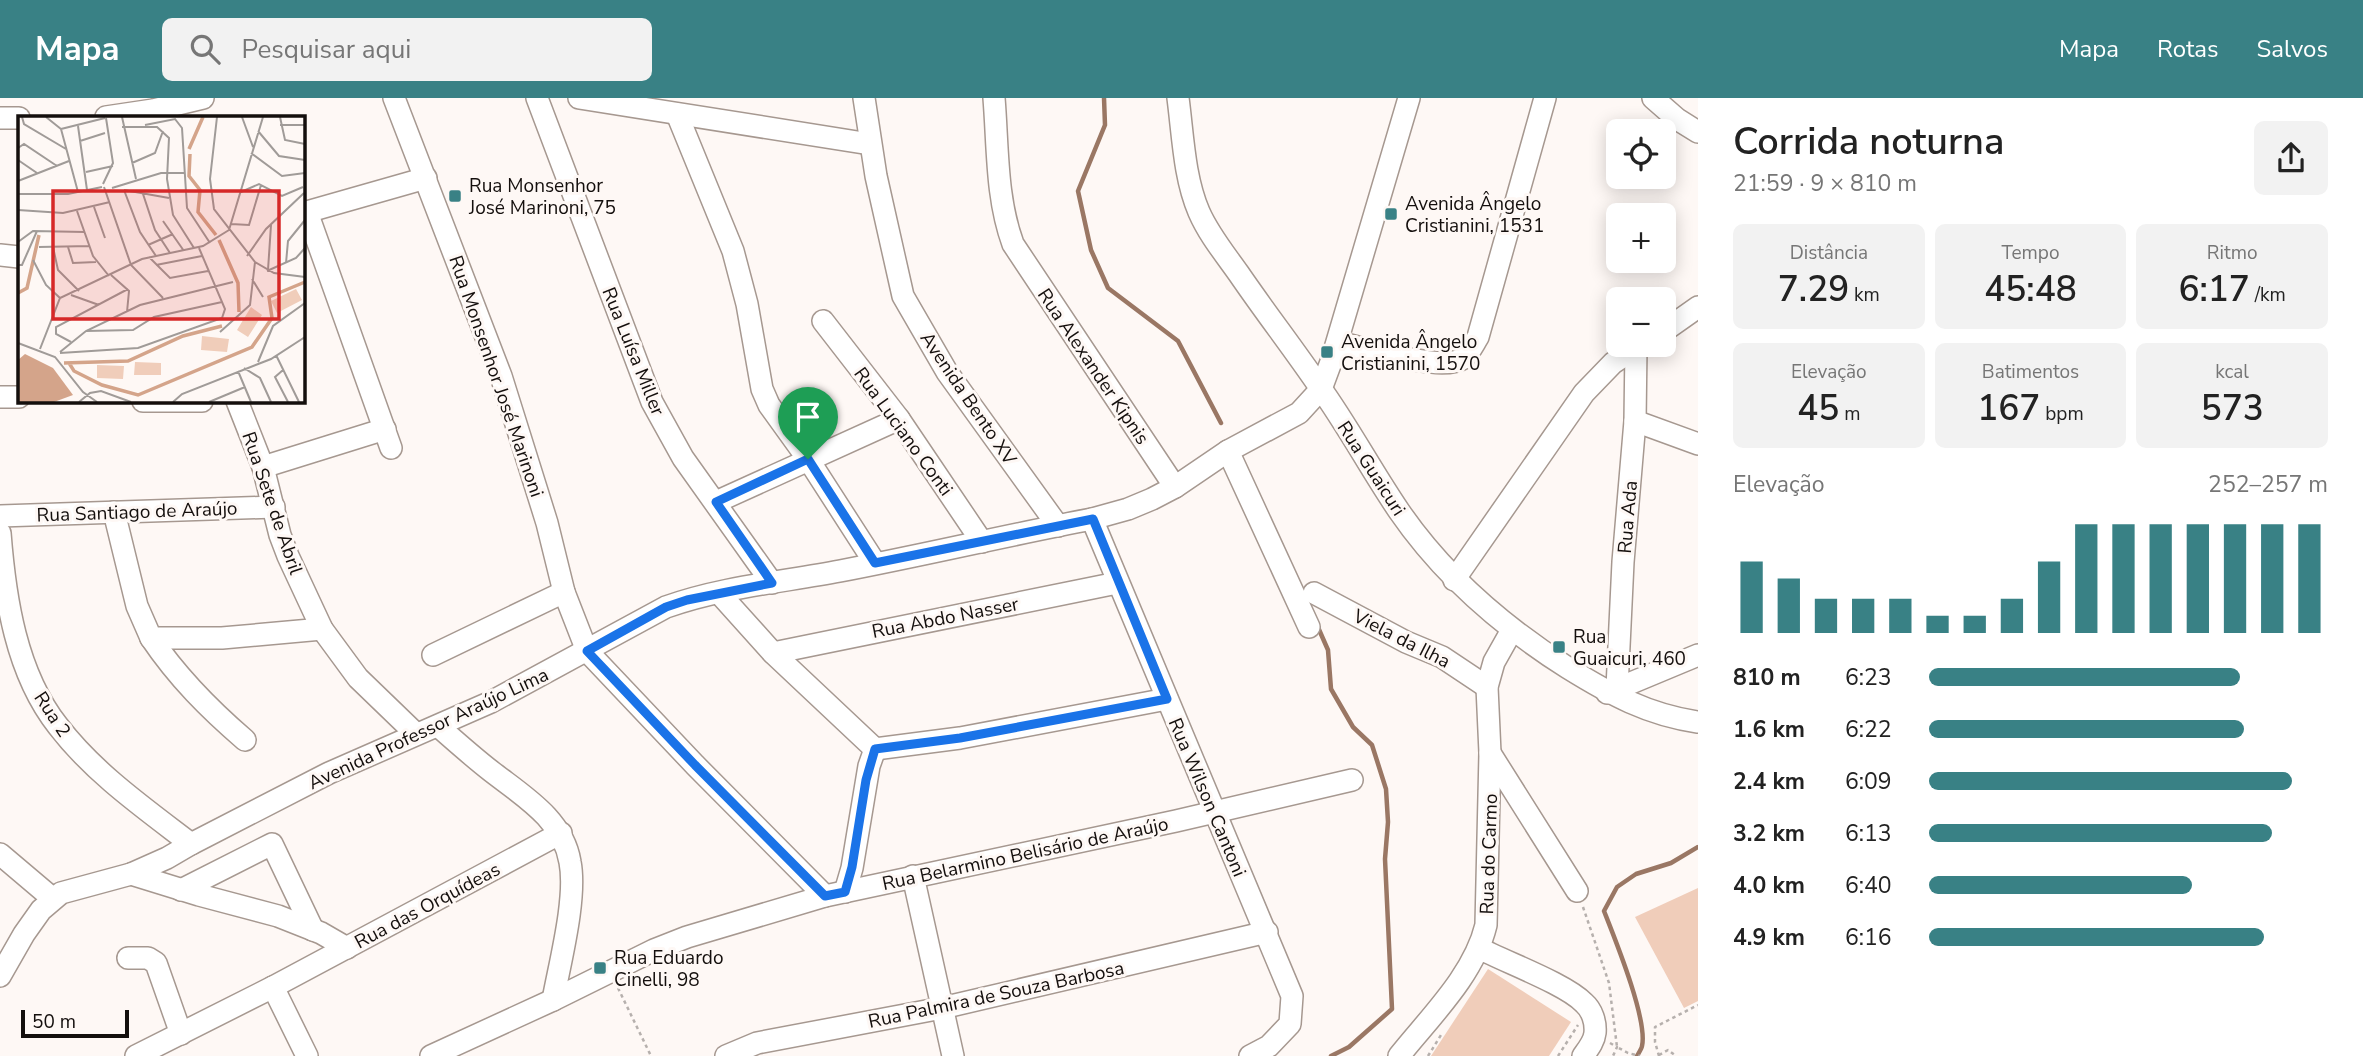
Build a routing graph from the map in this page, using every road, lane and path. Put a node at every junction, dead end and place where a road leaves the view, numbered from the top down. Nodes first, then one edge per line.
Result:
1 (537, 98) edge
2 (579, 98) edge
3 (864, 98) edge
4 (994, 98) edge
5 (1178, 98) edge
6 (1545, 98) edge
7 (1653, 98) edge
8 (191, 99) edge
9 (396, 100) edge
10 (1411, 100) edge
11 (677, 114) junction
12 (116, 116) edge
13 (0, 118) edge
14 (18, 118) edge
15 (1698, 132) edge
16 (870, 144) junction
17 (426, 178) junction
18 (305, 213) edge
19 (0, 256) edge
20 (18, 257) edge
21 (1698, 307) edge
22 (823, 321) dead end
23 (1676, 323) edge
24 (1338, 342) junction
25 (1622, 357) edge
26 (1638, 357) edge
27 (1321, 389) junction
28 (0, 397) edge
29 (18, 397) edge
30 (237, 402) edge
31 (899, 419) junction
32 (1635, 421) junction
33 (1698, 444) edge
34 (1228, 451) junction
35 (808, 459) junction
36 (263, 467) junction
37 (1175, 487) junction
38 (716, 502) junction
39 (274, 508) junction
40 (114, 512) junction
41 (0, 516) edge
42 (1093, 519) junction
43 (1058, 526) junction
44 (0, 533) edge
45 (982, 542) junction
46 (875, 563) junction
47 (1454, 580) junction
48 (772, 583) junction
49 (1117, 583) junction
50 (564, 592) junction
51 (719, 593) junction
52 (1314, 593) dead end
53 (1309, 627) dead end
54 (323, 629) junction
55 (1512, 630) junction
56 (152, 638) junction
57 (587, 651) junction
58 (773, 653) junction
59 (433, 655) dead end
60 (1698, 655) edge
61 (1487, 687) junction
62 (1612, 690) junction
63 (1167, 699) junction
64 (1698, 722) edge
65 (438, 726) junction
66 (416, 734) junction
67 (245, 740) dead end
68 (875, 749) junction
69 (1490, 753) junction
70 (1352, 780) dead end
71 (1214, 812) junction
72 (561, 833) junction
73 (191, 844) junction
74 (0, 854) edge
75 (131, 874) junction
76 (913, 876) junction
77 (181, 890) junction
78 (1577, 891) joint
79 (835, 894) junction
80 (52, 898) junction
81 (313, 930) junction
82 (1267, 932) junction
83 (347, 948) junction
84 (1479, 948) junction
85 (128, 958) dead end
86 (610, 972) junction
87 (0, 976) edge
88 (272, 987) junction
89 (553, 1000) junction
90 (1698, 1005) edge
91 (942, 1008) junction
92 (1581, 1021) dead end
93 (181, 1034) junction
94 (1260, 1054) edge
95 (1659, 1055) edge
96 (136, 1056) edge
97 (307, 1056) edge
98 (431, 1056) edge
99 (651, 1056) edge
100 (727, 1056) edge
101 (953, 1056) edge
102 (1399, 1056) edge
103 (1558, 1056) edge
104 (1583, 1056) edge
105 (1640, 1056) edge
106 (1675, 1056) edge

1 - 38 street, Rua Luísa Miller
2 - 11 street
3 - 16 street, Avenida Bento XV
4 - 37 street, Rua Alexander Kipnis
5 - 27 street, Rua Guaicuri
6 - 24 street
7 - 15 street
8 - 12 street
9 - 17 street, Rua Monsenhor José Marinoni
10 - 24 street
11 - 16 street
11 - 35 street
13 - 14 street
16 - 43 street, Avenida Bento XV
17 - 18 street
17 - 50 street, Rua Monsenhor José Marinoni
18 - 36 street
19 - 20 street
21 - 23 street
22 - 31 street, Rua Luciano Conti
24 - 27 street
25 - 47 street
26 - 32 street, Rua Ada
27 - 34 street, Avenida Professor Araújo Lima
27 - 47 street, Rua Guaicuri
28 - 29 street
30 - 36 street, Rua Sete de Abril
31 - 35 street
31 - 45 street, Rua Luciano Conti
32 - 33 street
32 - 62 street, Rua Ada
34 - 37 street, Avenida Professor Araújo Lima
34 - 53 street
35 - 38 street
35 - 46 street
36 - 39 street, Rua Sete de Abril
37 - 42 street, Avenida Professor Araújo Lima
38 - 48 street, Rua Luísa Miller
39 - 40 street, Rua Santiago de Araújo
39 - 54 street, Rua Sete de Abril
40 - 41 street, Rua Santiago de Araújo
40 - 56 street
42 - 43 street, Avenida Professor Araújo Lima
42 - 49 street, Rua Wilson Cantoni
43 - 45 street, Avenida Professor Araújo Lima
44 - 73 street, Rua 2
45 - 46 street, Avenida Professor Araújo Lima
46 - 48 street, Avenida Professor Araújo Lima
47 - 55 street, Rua Guaicuri
48 - 51 street, Avenida Professor Araújo Lima
49 - 58 street, Rua Abdo Nasser
49 - 63 street, Rua Wilson Cantoni
50 - 57 street, Rua Monsenhor José Marinoni
50 - 59 street
51 - 57 street, Avenida Professor Araújo Lima
51 - 58 street
52 - 61 street, Viela da Ilha
54 - 56 street
54 - 66 street, Rua Sete de Abril
55 - 61 street, Rua do Carmo
55 - 62 street, Rua Guaicuri
56 - 67 street
57 - 65 street, Avenida Professor Araújo Lima
57 - 79 street
58 - 68 street
60 - 62 street
61 - 69 street, Rua do Carmo
62 - 64 street, Rua Guaicuri
63 - 68 street
63 - 71 street, Rua Wilson Cantoni
65 - 66 street, Avenida Professor Araújo Lima
65 - 72 street
66 - 73 street, Avenida Professor Araújo Lima
68 - 79 street
69 - 78 street
69 - 84 street, Rua do Carmo
70 - 71 street, Rua Belarmino Belisário de Araújo
71 - 76 street, Rua Belarmino Belisário de Araújo
71 - 82 street, Rua Wilson Cantoni
72 - 83 street, Rua das Orquídeas
72 - 89 street
73 - 75 street, Avenida Professor Araújo Lima
74 - 80 street
75 - 77 street, Rua das Orquídeas
75 - 80 street, Avenida Professor Araújo Lima
76 - 79 street, Rua Belarmino Belisário de Araújo
76 - 91 street
77 - 81 street, Rua das Orquídeas
77 - 81 street
78 - 105 path
79 - 86 street, Rua Belarmino Belisário de Araújo
80 - 87 street
81 - 83 street, Rua das Orquídeas
82 - 91 street, Rua Palmira de Souza Barbosa
82 - 94 street, Rua Wilson Cantoni
83 - 88 street
84 - 102 street, Rua do Carmo
84 - 104 street
85 - 93 street
86 - 89 street, Rua Belarmino Belisário de Araújo
86 - 99 path
88 - 93 street
88 - 97 street
89 - 98 street, Rua Belarmino Belisário de Araújo
90 - 95 path
91 - 100 street, Rua Palmira de Souza Barbosa
91 - 101 street
92 - 103 path
93 - 96 street
95 - 106 path

